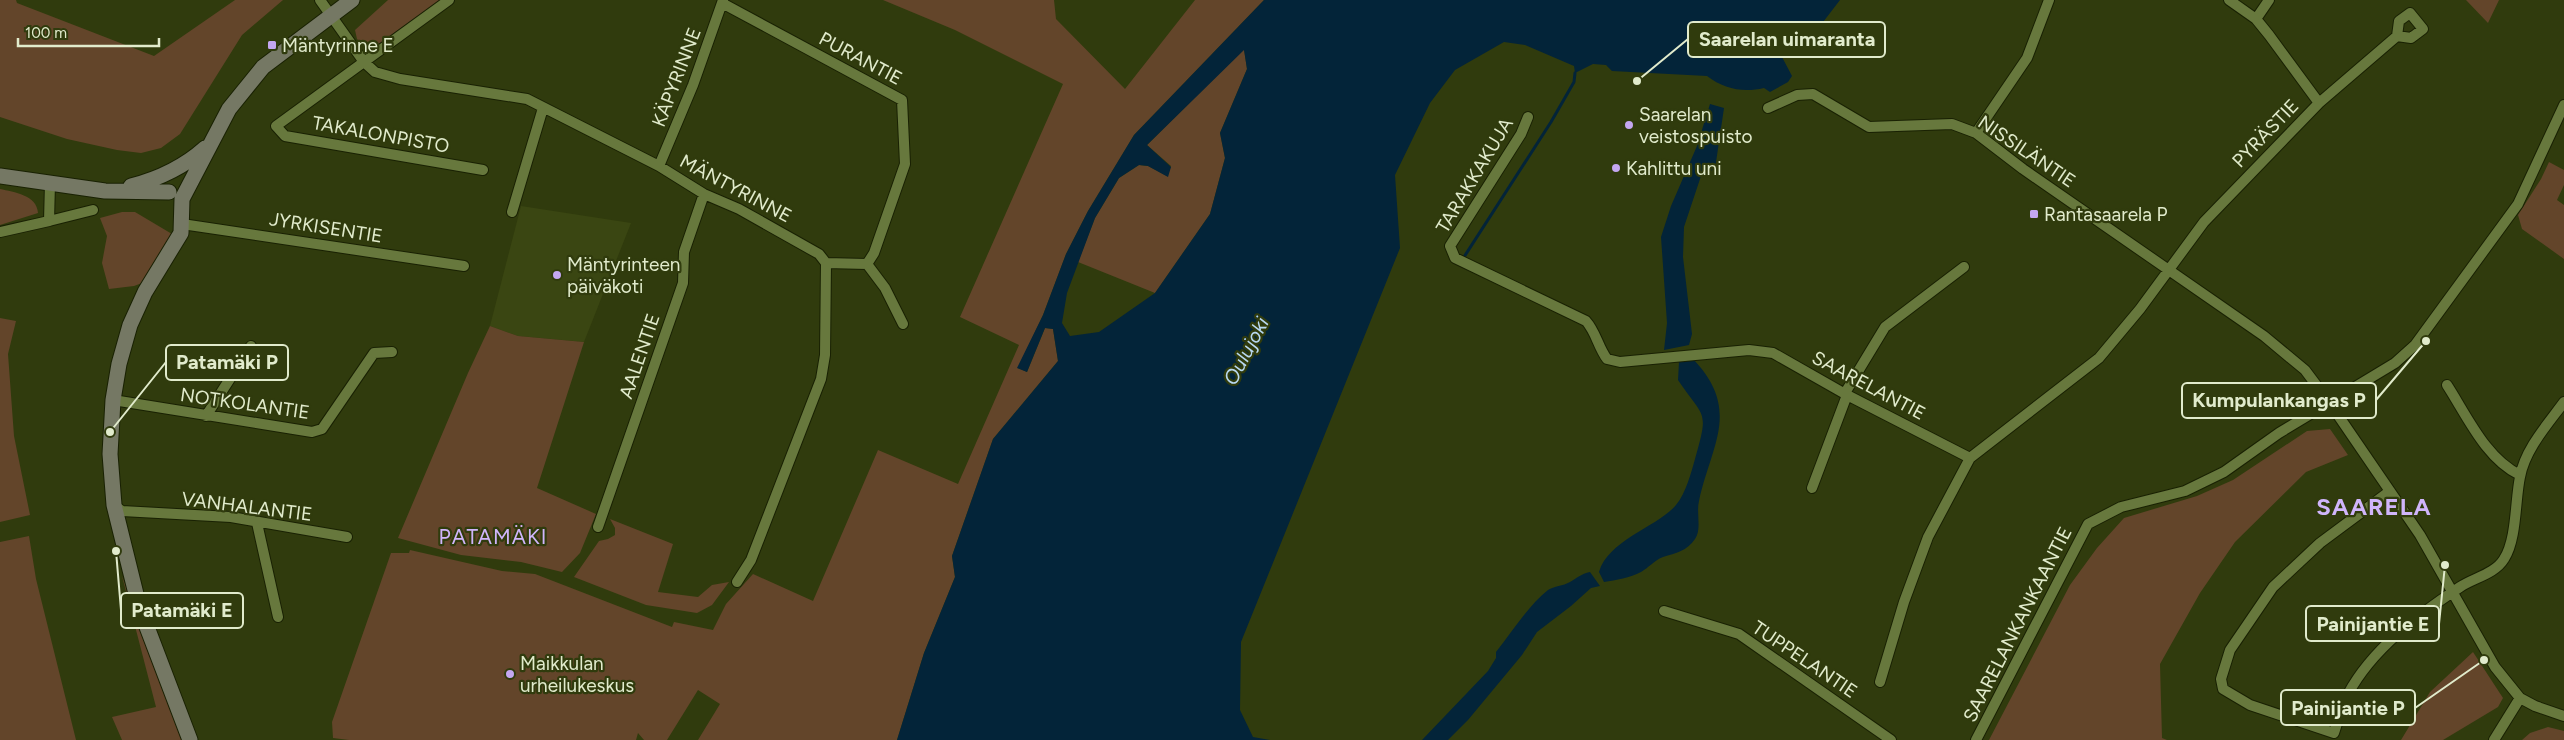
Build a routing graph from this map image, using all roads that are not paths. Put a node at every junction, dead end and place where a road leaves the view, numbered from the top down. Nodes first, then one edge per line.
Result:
1 (320, 0) edge
2 (352, 0) edge
3 (449, 0) edge
4 (2049, 0) edge
5 (2229, 0) edge
6 (2270, 0) edge
7 (723, 1) edge
8 (330, 15) junction
9 (2256, 19) junction
10 (2397, 36) dead end
11 (364, 62) junction
12 (2319, 103) junction
13 (2564, 105) edge
14 (543, 108) junction
15 (1768, 108) dead end
16 (1528, 117) dead end
17 (2560, 123) edge
18 (218, 130) junction
19 (1976, 133) junction
20 (659, 166) junction
21 (172, 170) junction
22 (483, 170) dead end
23 (0, 176) edge
24 (50, 183) junction
25 (180, 190) junction
26 (105, 191) junction
27 (704, 194) junction
28 (93, 210) dead end
29 (512, 212) dead end
30 (49, 220) junction
31 (182, 220) junction
32 (0, 232) edge
33 (1450, 250) joint
34 (826, 263) junction
35 (867, 264) junction
36 (464, 266) dead end
37 (1964, 267) dead end
38 (2167, 270) junction
39 (903, 324) dead end
40 (251, 346) dead end
41 (392, 352) dead end
42 (2447, 385) dead end
43 (1846, 394) junction
44 (113, 400) junction
45 (2329, 402) junction
46 (2564, 402) edge
47 (206, 416) junction
48 (1970, 458) junction
49 (2520, 475) junction
50 (1812, 488) dead end
51 (2390, 491) junction
52 (114, 506) junction
53 (257, 522) junction
54 (598, 527) dead end
55 (347, 537) dead end
56 (737, 582) dead end
57 (2452, 592) junction
58 (1664, 612) dead end
59 (278, 617) dead end
60 (1880, 682) dead end
61 (2520, 698) junction
62 (2564, 716) edge
63 (190, 740) edge
64 (1891, 740) edge
65 (1976, 740) edge
66 (2494, 740) edge

1 - 8 street, MÄNTYRINNE
2 - 8 main road
3 - 11 street
4 - 19 street
5 - 9 street, PYRÄSTIE
6 - 9 street
7 - 20 street, KÄPYRINNE
7 - 35 street, PURANTIE
8 - 11 street, MÄNTYRINNE
8 - 18 main road
9 - 12 street, PYRÄSTIE
10 - 12 street
11 - 14 street, MÄNTYRINNE
11 - 22 street, TAKALONPISTO
12 - 38 street, PYRÄSTIE
13 - 17 street, SAARELANKANKAANTIE
14 - 20 street, MÄNTYRINNE
14 - 29 street
15 - 19 street, NISSILÄNTIE
16 - 33 street, TARAKKAKUJA
17 - 45 street, SAARELANKANKAANTIE
18 - 21 main road
18 - 25 main road
19 - 38 street, NISSILÄNTIE
20 - 27 street, MÄNTYRINNE
21 - 25 main road
21 - 25 main road
21 - 26 main road
23 - 24 main road
24 - 26 main road
24 - 30 street
25 - 26 main road
25 - 31 main road
27 - 34 street, MÄNTYRINNE
27 - 54 street, AALENTIE
28 - 30 street
30 - 32 street
31 - 36 street, JYRKISENTIE
31 - 44 main road
33 - 43 street, SAARELANTIE
34 - 35 street
34 - 56 street
35 - 39 street
37 - 43 street
38 - 45 street, NISSILÄNTIE
38 - 48 street, PYRÄSTIE
40 - 47 street
41 - 47 street, NOTKOLANTIE
42 - 49 street
43 - 48 street, SAARELANTIE
43 - 50 street
44 - 47 street, NOTKOLANTIE
44 - 52 main road
45 - 51 street, NISSILÄNTIE
45 - 65 street, SAARELANKANKAANTIE
46 - 49 street
48 - 60 street
49 - 57 street
51 - 57 street, NISSILÄNTIE
51 - 57 street
52 - 53 street, VANHALANTIE
52 - 63 main road
53 - 55 street, VANHALANTIE
53 - 59 street
57 - 61 street, NISSILÄNTIE
58 - 64 street, TUPPELANTIE
61 - 62 street
61 - 66 street

